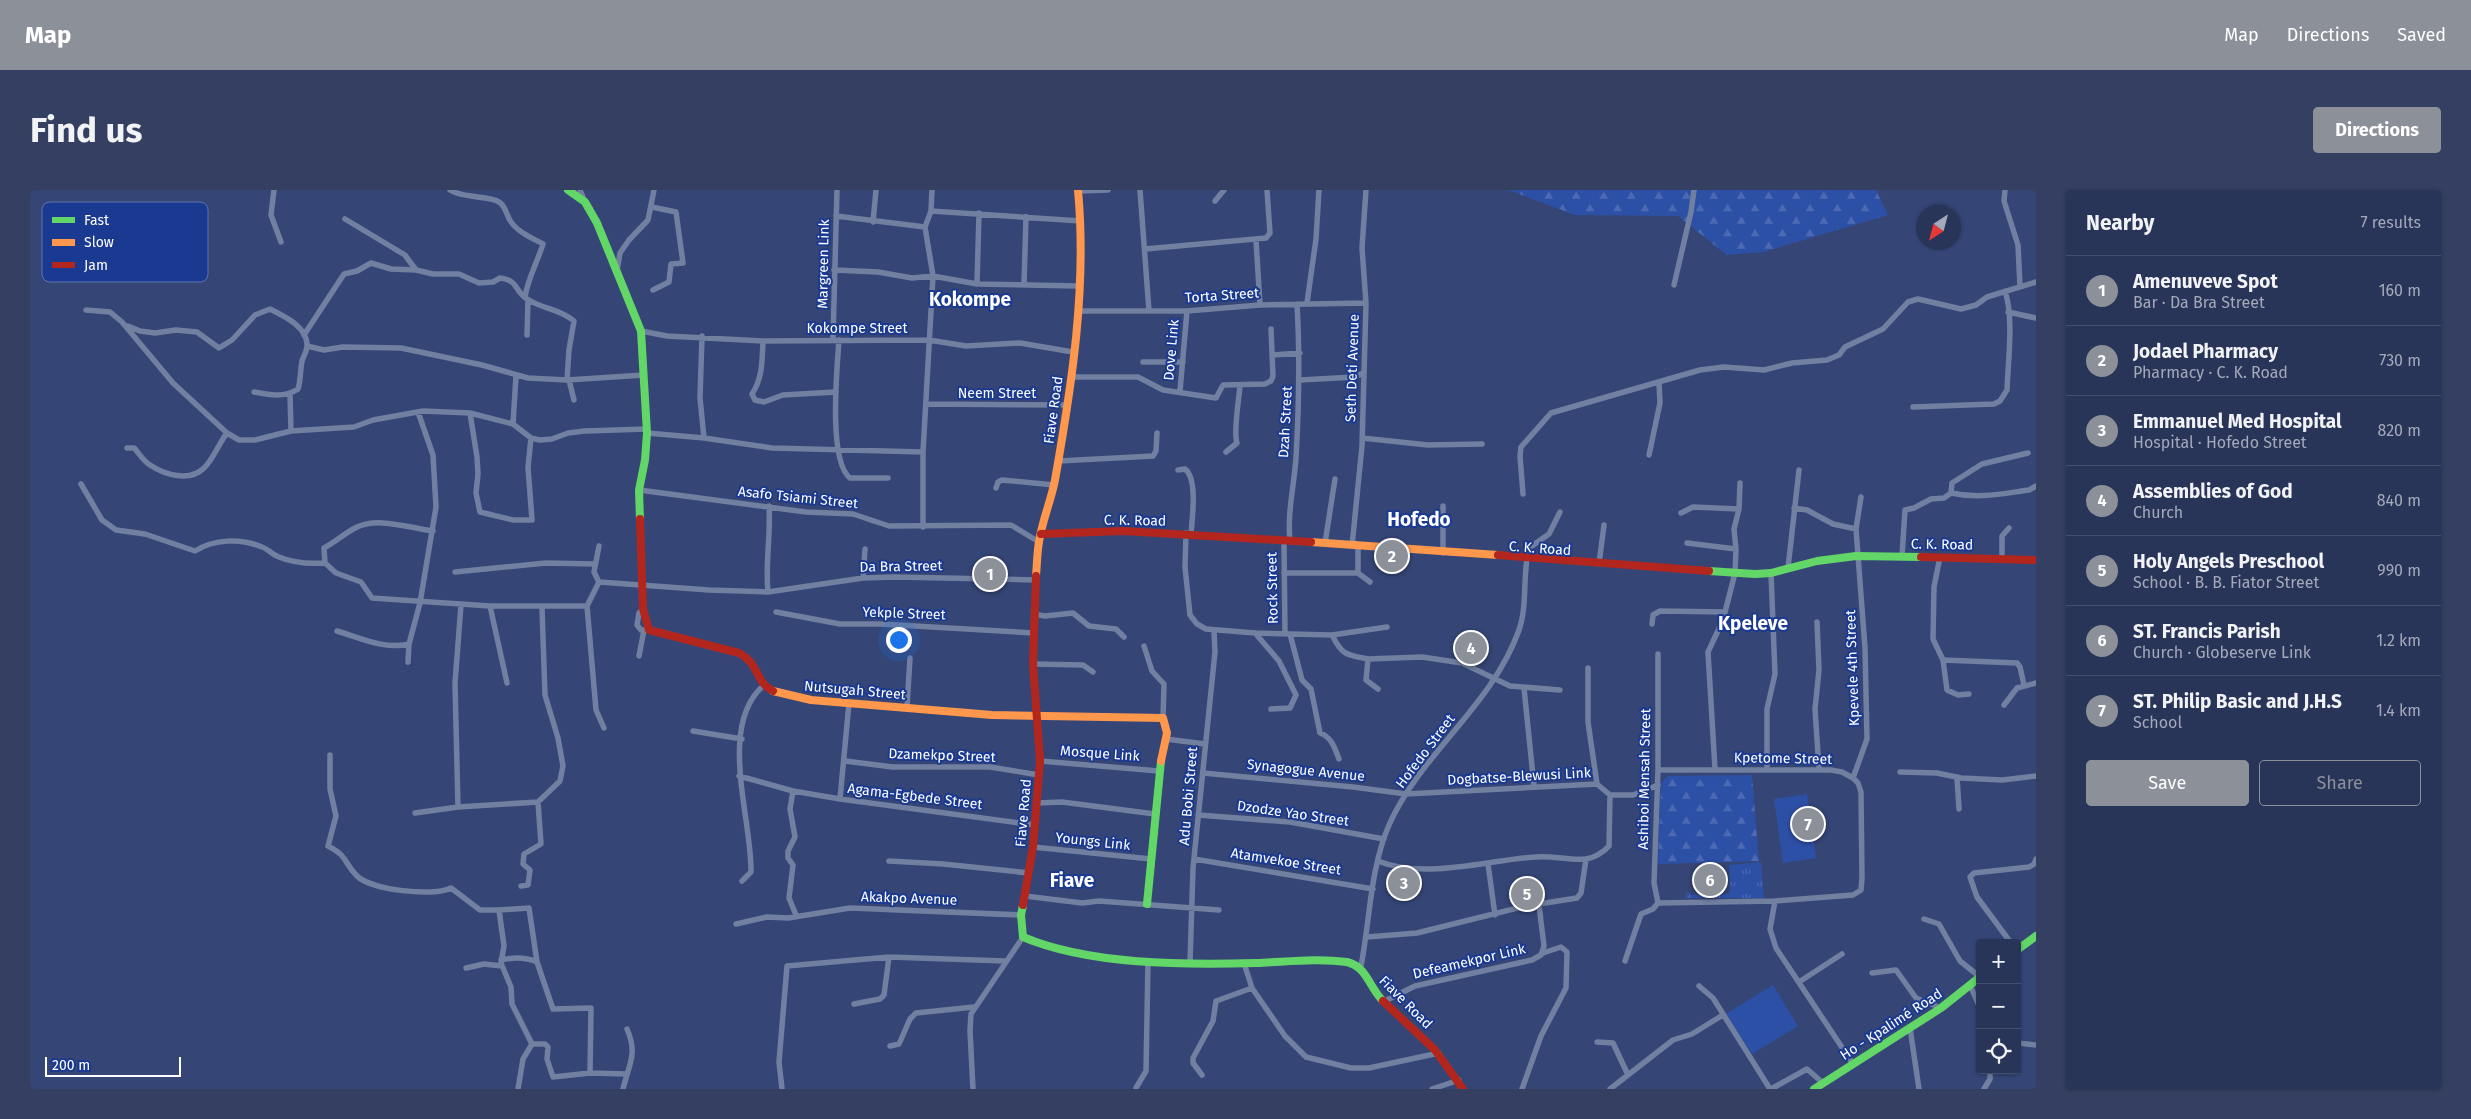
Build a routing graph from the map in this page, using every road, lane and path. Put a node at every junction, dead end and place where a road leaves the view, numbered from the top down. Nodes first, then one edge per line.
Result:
1 (274, 190) edge
2 (450, 190) edge
3 (568, 190) edge
4 (580, 190) edge
5 (654, 190) edge
6 (837, 190) edge
7 (876, 190) edge
8 (932, 190) edge
9 (1108, 190) edge
10 (1140, 190) edge
11 (1224, 190) edge
12 (1266, 190) edge
13 (1319, 190) edge
14 (1366, 190) edge
15 (1694, 190) edge
16 (2005, 190) edge
17 (1078, 191) edge
18 (1215, 201) dead end
19 (585, 202) junction
20 (652, 207) junction
21 (931, 211) junction
22 (980, 213) junction
23 (836, 216) junction
24 (1026, 217) junction
25 (345, 219) dead end
26 (1081, 221) junction
27 (873, 222) junction
28 (925, 227) junction
29 (1256, 240) junction
30 (281, 242) dead end
31 (1146, 249) junction
32 (416, 270) junction
33 (834, 270) junction
34 (617, 274) junction
35 (933, 276) junction
36 (2036, 282) edge
37 (977, 284) junction
38 (1024, 285) junction
39 (1674, 285) dead end
40 (1078, 286) junction
41 (2020, 287) junction
42 (653, 290) dead end
43 (2005, 291) junction
44 (527, 299) junction
45 (1366, 302) junction
46 (1307, 303) junction
47 (1297, 304) junction
48 (1260, 305) junction
49 (86, 310) dead end
50 (1079, 311) junction
51 (1149, 311) junction
52 (1187, 311) junction
53 (2008, 312) junction
54 (2036, 318) edge
55 (126, 326) junction
56 (1271, 329) dead end
57 (641, 331) junction
58 (304, 335) junction
59 (526, 335) dead end
60 (702, 336) junction
61 (836, 340) junction
62 (929, 340) junction
63 (764, 341) junction
64 (308, 346) junction
65 (1073, 352) junction
66 (1300, 353) junction
67 (1273, 355) junction
68 (1143, 362) dead end
69 (1183, 362) junction
70 (1363, 374) junction
71 (644, 375) junction
72 (516, 376) junction
73 (1071, 377) junction
74 (568, 380) junction
75 (1300, 380) junction
76 (1659, 382) junction
77 (1240, 386) junction
78 (1180, 391) junction
79 (254, 392) dead end
80 (836, 392) junction
81 (290, 394) junction
82 (574, 400) dead end
83 (926, 404) junction
84 (1068, 405) junction
85 (1913, 408) dead end
86 (418, 412) junction
87 (470, 413) junction
88 (513, 424) junction
89 (291, 431) junction
90 (647, 431) junction
91 (227, 433) junction
92 (1157, 434) dead end
93 (531, 438) junction
94 (704, 438) junction
95 (1362, 438) junction
96 (1482, 444) dead end
97 (127, 448) dead end
98 (838, 450) junction
99 (922, 452) junction
100 (1226, 452) dead end
101 (2028, 453) dead end
102 (1649, 455) dead end
103 (1059, 461) junction
104 (1178, 470) dead end
105 (1799, 470) dead end
106 (888, 478) dead end
107 (1335, 479) dead end
108 (1740, 483) dead end
109 (81, 484) dead end
110 (1054, 485) junction
111 (2036, 486) edge
112 (996, 488) dead end
113 (639, 490) junction
114 (1951, 493) junction
115 (1523, 494) dead end
116 (1861, 497) dead end
117 (769, 506) junction
118 (1444, 506) dead end
119 (1794, 508) junction
120 (1739, 509) junction
121 (1560, 512) dead end
122 (1681, 513) dead end
123 (1604, 525) dead end
124 (923, 527) junction
125 (2009, 528) dead end
126 (1856, 529) junction
127 (433, 531) junction
128 (1189, 534) junction
129 (1040, 538) junction
130 (1287, 542) junction
131 (1325, 543) junction
132 (1687, 543) dead end
133 (599, 546) dead end
134 (1355, 546) junction
135 (865, 549) dead end
136 (1736, 549) junction
137 (1443, 554) junction
138 (1858, 556) junction
139 (1902, 556) junction
140 (1940, 556) junction
141 (2002, 559) junction
142 (1526, 560) junction
143 (2036, 560) edge
144 (325, 563) junction
145 (595, 564) junction
146 (1599, 564) junction
147 (1788, 568) junction
148 (455, 572) dead end
149 (1771, 572) junction
150 (1284, 573) junction
151 (1358, 573) junction
152 (1735, 573) junction
153 (863, 578) junction
154 (1036, 580) junction
155 (599, 582) junction
156 (1370, 582) dead end
157 (643, 586) junction
158 (768, 592) junction
159 (420, 603) junction
160 (461, 605) junction
161 (490, 606) junction
162 (587, 606) junction
163 (542, 608) junction
164 (776, 612) dead end
165 (1725, 612) junction
166 (1034, 614) junction
167 (1817, 622) dead end
168 (1652, 624) dead end
169 (1386, 627) dead end
170 (646, 630) junction
171 (337, 631) dead end
172 (1214, 631) junction
173 (1033, 633) junction
174 (1255, 633) junction
175 (1288, 634) junction
176 (1332, 634) junction
177 (1124, 637) dead end
178 (409, 644) junction
179 (1144, 646) dead end
180 (1658, 654) dead end
181 (639, 656) dead end
182 (910, 658) dead end
183 (1368, 659) junction
184 (1943, 660) junction
185 (408, 662) dead end
186 (1033, 664) junction
187 (1588, 668) dead end
188 (1093, 672) dead end
189 (1495, 679) junction
190 (507, 683) dead end
191 (2036, 683) edge
192 (764, 685) junction
193 (2024, 685) junction
194 (1524, 688) junction
195 (1378, 689) dead end
196 (1560, 690) dead end
197 (1969, 694) dead end
198 (849, 703) junction
199 (2004, 704) dead end
200 (907, 706) junction
201 (1271, 710) dead end
202 (1037, 715) junction
203 (1163, 718) junction
204 (604, 728) dead end
205 (694, 731) dead end
206 (742, 739) junction
207 (1166, 739) junction
208 (1174, 741) junction
209 (1205, 744) junction
210 (1163, 749) junction
211 (330, 755) dead end
212 (1339, 759) dead end
213 (845, 761) junction
214 (1040, 761) junction
215 (1715, 769) junction
216 (1819, 769) junction
217 (1658, 770) junction
218 (1767, 770) junction
219 (1159, 771) junction
220 (1900, 772) dead end
221 (1203, 773) junction
222 (1039, 775) junction
223 (739, 776) junction
224 (2036, 776) edge
225 (1957, 777) junction
226 (1853, 778) junction
227 (1597, 784) junction
228 (1658, 785) junction
229 (1534, 786) junction
230 (792, 791) junction
231 (1406, 794) junction
232 (1610, 795) junction
233 (840, 799) junction
234 (538, 802) junction
235 (1037, 803) junction
236 (458, 807) junction
237 (1959, 809) dead end
238 (415, 813) dead end
239 (1155, 814) junction
240 (1198, 815) junction
241 (1035, 824) junction
242 (1384, 839) junction
243 (1033, 847) junction
244 (1151, 859) junction
245 (1194, 859) junction
246 (1586, 859) junction
247 (2036, 859) edge
248 (888, 861) dead end
249 (1378, 861) junction
250 (1488, 864) junction
251 (1029, 873) junction
252 (742, 882) dead end
253 (521, 886) dead end
254 (1373, 888) junction
255 (1025, 896) junction
256 (1775, 901) junction
257 (1658, 903) junction
258 (1147, 904) junction
259 (1539, 905) junction
260 (1190, 908) junction
261 (499, 910) junction
262 (1219, 910) dead end
263 (796, 915) junction
264 (1021, 915) junction
265 (1495, 915) junction
266 (1924, 919) dead end
267 (736, 924) dead end
268 (2036, 936) edge
269 (1367, 937) junction
270 (1023, 938) junction
271 (2008, 939) edge
272 (2021, 947) edge
273 (1543, 953) junction
274 (1842, 954) dead end
275 (889, 957) junction
276 (1005, 961) junction
277 (1626, 961) dead end
278 (537, 962) junction
279 (1148, 962) junction
280 (1190, 962) junction
281 (502, 963) junction
282 (1244, 963) junction
283 (1361, 966) junction
284 (466, 968) dead end
285 (1872, 973) dead end
286 (1976, 974) edge
287 (1976, 980) edge
288 (1799, 982) junction
289 (1970, 985) junction
290 (1699, 986) dead end
291 (1252, 988) junction
292 (1976, 999) edge
293 (1385, 1001) junction
294 (854, 1004) dead end
295 (974, 1007) junction
296 (1940, 1008) junction
297 (1723, 1015) junction
298 (1910, 1028) junction
299 (627, 1029) dead end
300 (1598, 1042) dead end
301 (2021, 1043) edge
302 (532, 1044) junction
303 (2036, 1045) edge
304 (890, 1046) dead end
305 (1439, 1053) junction
306 (1853, 1064) junction
307 (590, 1073) junction
308 (627, 1074) junction
309 (1990, 1074) edge
310 (1202, 1075) dead end
311 (1628, 1075) junction
312 (1459, 1080) junction
313 (1823, 1083) junction
314 (1136, 1088) edge
315 (518, 1089) edge
316 (623, 1089) edge
317 (782, 1089) edge
318 (973, 1089) edge
319 (1432, 1089) edge
320 (1463, 1089) edge
321 (1522, 1089) edge
322 (1610, 1089) edge
323 (1770, 1089) edge
324 (1814, 1089) edge
325 (1919, 1089) edge
326 (1984, 1089) edge

1 - 30 street
2 - 44 street
3 - 19 street
4 - 19 street
5 - 20 street
6 - 23 street, Margreen Link
7 - 27 street
8 - 21 street
9 - 17 street
10 - 31 street
11 - 18 street
12 - 29 street
13 - 46 street
14 - 45 street, Seth Deti Avenue
15 - 39 street
16 - 41 street
17 - 26 street, Fiave Road
19 - 34 street
20 - 34 street
20 - 42 street
21 - 22 street
21 - 28 street
22 - 24 street
22 - 37 street
23 - 27 street
23 - 33 street, Margreen Link
24 - 26 street
24 - 38 street
25 - 32 street
26 - 40 street, Fiave Road
27 - 28 street
28 - 35 street
29 - 31 street
29 - 48 street
31 - 51 street
32 - 44 street
32 - 58 street
33 - 35 street
33 - 61 street, Margreen Link
34 - 57 street
35 - 37 street
35 - 62 street
36 - 41 street
37 - 38 street
38 - 40 street
40 - 50 street, Fiave Road
41 - 43 street
43 - 53 street
43 - 76 street
44 - 59 street
44 - 74 street
45 - 46 street, Torta Street
45 - 70 street, Seth Deti Avenue
46 - 47 street, Torta Street
47 - 48 street, Torta Street
47 - 66 street, Dzah Street
48 - 52 street, Torta Street
49 - 55 street
50 - 51 street, Torta Street
50 - 65 street, Fiave Road
51 - 52 street, Torta Street
52 - 69 street, Dove Link
53 - 54 street
53 - 85 street
55 - 58 street
55 - 91 street
56 - 67 street
57 - 60 street, Kokompe Street
57 - 71 street
58 - 64 street
60 - 63 street, Kokompe Street
60 - 94 street
61 - 62 street, Kokompe Street
61 - 63 street, Kokompe Street
61 - 80 street, Margreen Link
62 - 65 street, Kokompe Street
62 - 83 street
63 - 80 street
64 - 72 street
64 - 81 street
65 - 73 street, Fiave Road
66 - 67 street
66 - 75 street, Dzah Street
67 - 77 street
68 - 69 street
69 - 78 street, Dove Link
70 - 75 street
70 - 95 street, Seth Deti Avenue
71 - 74 street
71 - 90 street
72 - 74 street
72 - 88 street
73 - 78 street
73 - 84 street, Fiave Road
74 - 82 street
75 - 130 street, Dzah Street
76 - 102 street
76 - 115 street
77 - 78 street
77 - 100 street
79 - 81 street
80 - 98 street, Margreen Link
81 - 89 street
83 - 84 street, Neem Street
83 - 99 street
84 - 103 street, Fiave Road
86 - 87 street
86 - 89 street
86 - 127 street
87 - 88 street
87 - 93 street
88 - 93 street
89 - 91 street
90 - 93 street
90 - 94 street
90 - 113 street
91 - 97 street
92 - 103 street
94 - 98 street
95 - 96 street
95 - 134 street, Seth Deti Avenue
98 - 99 street
98 - 106 street, Margreen Link
99 - 124 street
101 - 114 street
103 - 110 street, Fiave Road
104 - 128 street
105 - 119 street
107 - 131 street
108 - 120 street
109 - 144 street
110 - 112 street
110 - 129 street, Fiave Road
111 - 114 street
113 - 117 street, Asafo Tsiami Street
113 - 157 street
114 - 139 street
116 - 126 street, Kpevele 4th Street
117 - 124 street, Asafo Tsiami Street
117 - 158 street
118 - 137 street
119 - 126 street
119 - 147 street
120 - 122 street
120 - 136 street
121 - 142 street
123 - 146 street
124 - 129 street, Asafo Tsiami Street
125 - 141 street
126 - 138 street, Kpevele 4th Street
127 - 144 street
127 - 159 street
128 - 129 street, C. K. Road
128 - 130 street, C. K. Road
128 - 172 street
129 - 154 street, Fiave Road
130 - 131 street, C. K. Road
130 - 150 street, Rock Street
131 - 134 street, C. K. Road
132 - 136 street
133 - 145 street
134 - 137 street, C. K. Road
134 - 151 street, Seth Deti Avenue
135 - 153 street
136 - 152 street
137 - 142 street, C. K. Road
138 - 139 street, C. K. Road
138 - 147 street, C. K. Road
138 - 226 street, Kpevele 4th Street
139 - 140 street, C. K. Road
140 - 141 street, C. K. Road
140 - 184 street
141 - 143 street, C. K. Road
142 - 146 street, C. K. Road
142 - 189 street, Hofedo Street
144 - 159 street
145 - 148 street
145 - 155 street
146 - 152 street, C. K. Road
147 - 149 street, C. K. Road
149 - 152 street, C. K. Road
149 - 218 street
150 - 151 street
150 - 175 street, Rock Street
151 - 156 street
152 - 165 street
153 - 154 street, Da Bra Street
153 - 158 street, Da Bra Street
154 - 166 street, Fiave Road
155 - 157 street, Da Bra Street
155 - 162 street
157 - 158 street, Da Bra Street
157 - 170 street
159 - 160 street
159 - 178 street
160 - 161 street
160 - 236 street
161 - 163 street
161 - 190 street
162 - 163 street
162 - 204 street
163 - 234 street
164 - 173 street, Yekple Street
165 - 168 street
165 - 215 street
166 - 173 street, Fiave Road
166 - 177 street
167 - 216 street
169 - 176 street
170 - 181 street
170 - 192 street
171 - 178 street
172 - 174 street
172 - 209 street, Adu Bobi Street
173 - 186 street, Fiave Road
174 - 175 street
174 - 201 street
175 - 176 street
175 - 212 street, Rock Street
176 - 183 street
178 - 185 street
179 - 203 street
180 - 217 street, Ashiboi Mensah Street
182 - 200 street
183 - 189 street
183 - 195 street
184 - 193 street
184 - 197 street
186 - 188 street
186 - 202 street, Fiave Road
187 - 227 street
189 - 194 street
189 - 231 street, Hofedo Street
191 - 193 street
192 - 198 street, Nutsugah Street
192 - 206 street
193 - 199 street
194 - 196 street
194 - 229 street
198 - 200 street, Nutsugah Street
198 - 213 street
200 - 202 street, Nutsugah Street
202 - 203 street, Nutsugah Street
202 - 214 street, Fiave Road
203 - 207 street
205 - 206 street
206 - 223 street
207 - 208 street
207 - 210 street
208 - 209 street
208 - 210 street
209 - 221 street, Adu Bobi Street
210 - 219 street
211 - 261 street
213 - 222 street, Dzamekpo Street
213 - 233 street
214 - 219 street, Mosque Link
214 - 222 street, Fiave Road
215 - 217 street, Kpetome Street
215 - 218 street, Kpetome Street
216 - 218 street, Kpetome Street
216 - 226 street, Kpetome Street
217 - 228 street, Ashiboi Mensah Street
219 - 239 street
220 - 225 street
221 - 231 street, Synagogue Avenue
221 - 240 street, Adu Bobi Street
222 - 235 street, Fiave Road
223 - 230 street, Agama-Egbede Street
223 - 252 street
224 - 225 street
225 - 237 street
226 - 256 street
227 - 229 street, Dogbatse-Blewusi Link
227 - 232 street, Dogbatse-Blewusi Link
228 - 232 street
228 - 257 street, Ashiboi Mensah Street
229 - 231 street, Dogbatse-Blewusi Link
230 - 233 street, Agama-Egbede Street
230 - 263 street
231 - 242 street, Hofedo Street
232 - 246 street
233 - 241 street, Agama-Egbede Street
234 - 236 street
234 - 253 street
235 - 239 street
235 - 241 street, Fiave Road
236 - 238 street
239 - 244 street
240 - 242 street, Dzodze Yao Street
240 - 245 street, Adu Bobi Street
241 - 243 street, Fiave Road
242 - 249 street, Hofedo Street
243 - 244 street, Youngs Link
243 - 251 street, Fiave Road
244 - 258 street
245 - 254 street, Atamvekoe Street
245 - 260 street, Adu Bobi Street
246 - 250 street
246 - 259 street
247 - 271 street
248 - 251 street
249 - 250 street
249 - 254 street, Hofedo Street
250 - 265 street
251 - 255 street, Fiave Road
254 - 269 street, Hofedo Street
255 - 258 street
255 - 264 street, Fiave Road
256 - 257 street
256 - 288 street
257 - 277 street
258 - 260 street
259 - 265 street
259 - 273 street, Defeamekpor Link
260 - 262 street
260 - 280 street, Adu Bobi Street
261 - 278 street
261 - 281 street
263 - 264 street, Akakpo Avenue
263 - 267 street, Akakpo Avenue
264 - 270 street, Fiave Road
265 - 269 street
266 - 286 street
268 - 272 street
269 - 283 street, Hofedo Street
270 - 276 street
270 - 279 street
273 - 293 street, Defeamekpor Link
273 - 321 street
274 - 288 street
275 - 276 street
275 - 294 street
275 - 317 street
276 - 295 street
278 - 281 street
278 - 307 street
279 - 280 street
279 - 314 street
280 - 282 street
281 - 284 street
281 - 302 street
282 - 283 street
282 - 291 street
283 - 293 street, Fiave Road
285 - 296 street
287 - 289 street, Ho - Kpalimé Road
288 - 306 street
289 - 292 street
289 - 296 street, Ho - Kpalimé Road
290 - 297 street
291 - 305 street
291 - 310 street
293 - 305 street, Fiave Road
295 - 304 street
295 - 318 street
296 - 298 street, Ho - Kpalimé Road
297 - 311 street
297 - 323 street
298 - 306 street, Ho - Kpalimé Road
298 - 325 street
299 - 308 street
300 - 311 street
301 - 303 street
302 - 307 street
302 - 315 street
305 - 312 street, Fiave Road
306 - 313 street, Ho - Kpalimé Road
307 - 308 street
308 - 316 street
309 - 326 street
311 - 322 street
312 - 319 street
312 - 320 street, Fiave Road
313 - 323 street
313 - 324 street, Ho - Kpalimé Road

